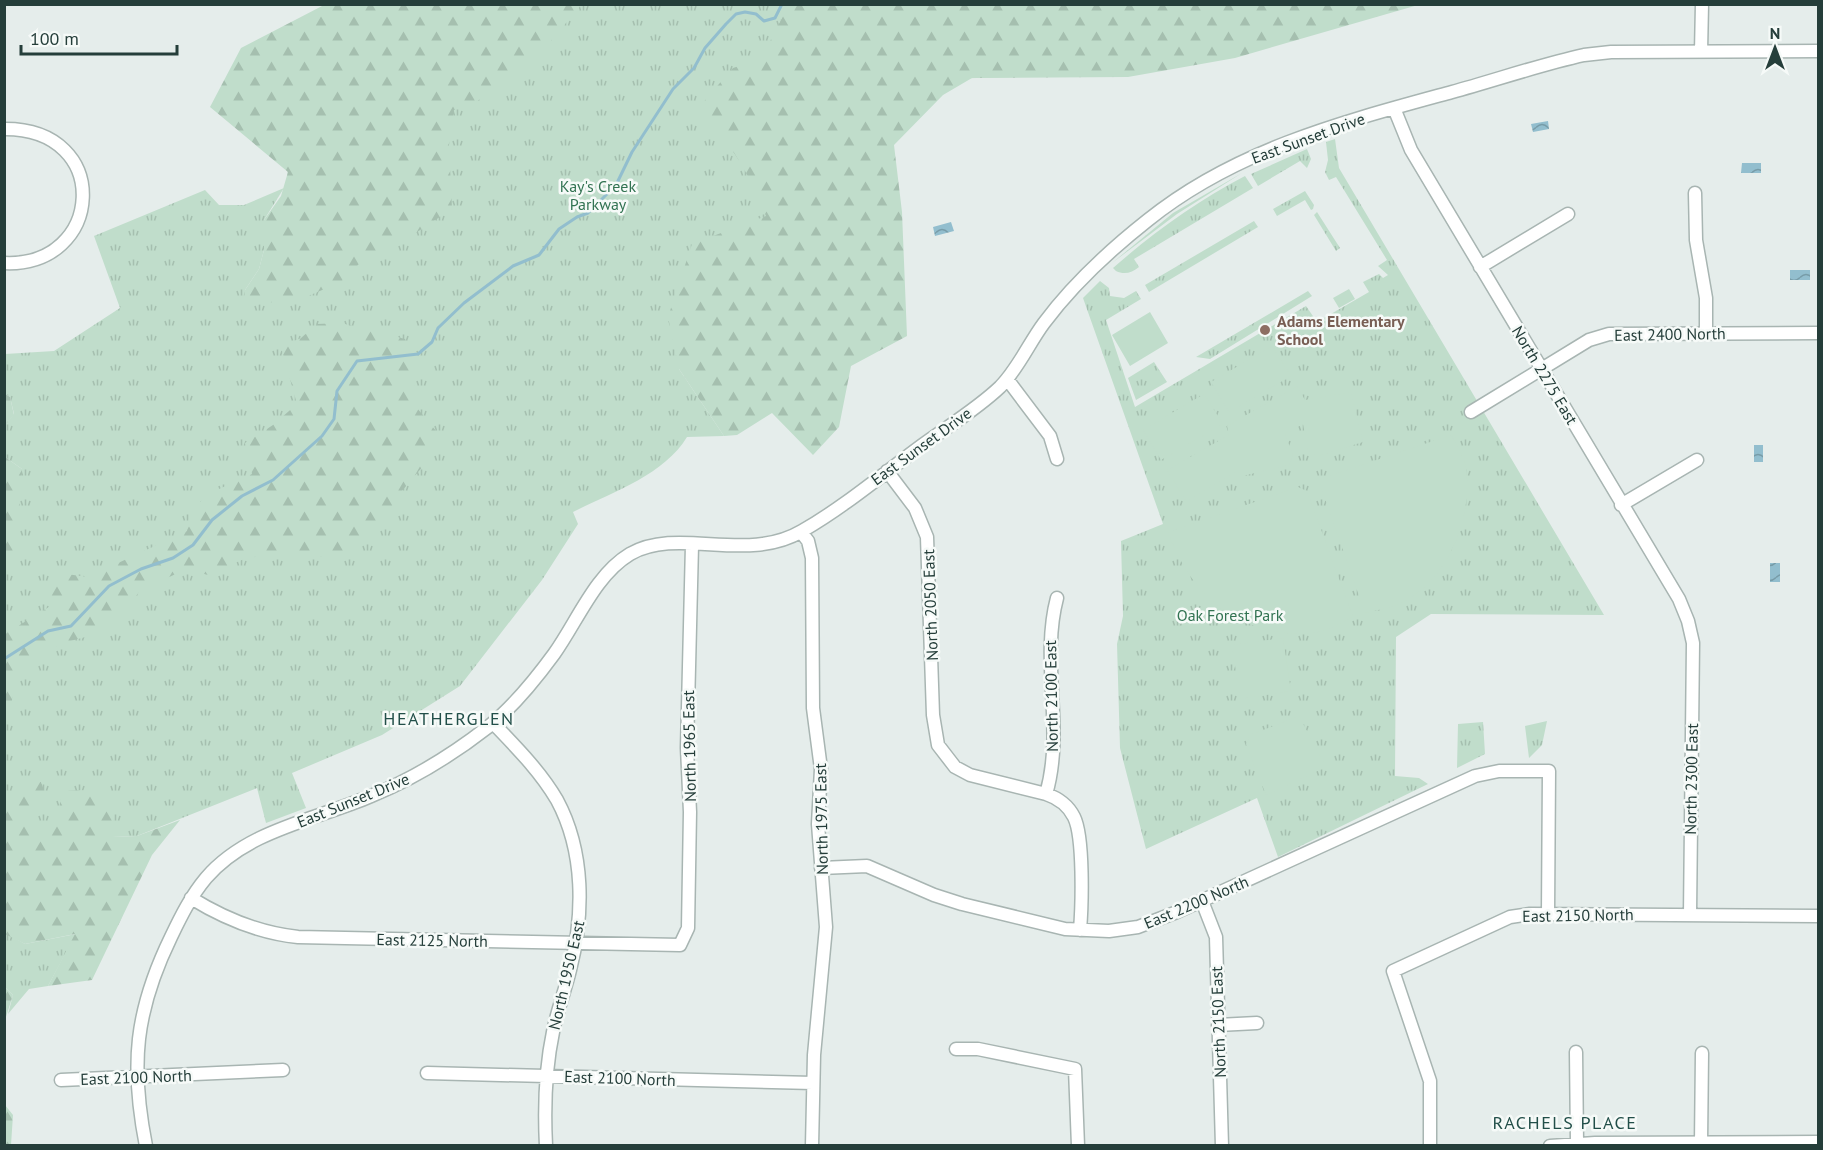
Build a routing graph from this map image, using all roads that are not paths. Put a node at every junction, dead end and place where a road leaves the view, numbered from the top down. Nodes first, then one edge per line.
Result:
1 (1702, 4) edge
2 (1818, 51) edge
3 (1701, 52) junction
4 (1394, 108) junction
5 (4, 129) edge
6 (1695, 193) dead end
7 (1568, 214) dead end
8 (4, 263) edge
9 (1480, 267) junction
10 (1706, 333) junction
11 (1818, 333) edge
12 (1542, 369) junction
13 (1007, 379) junction
14 (1472, 412) dead end
15 (1057, 459) dead end
16 (1697, 460) dead end
17 (887, 471) junction
18 (1621, 505) junction
19 (801, 532) junction
20 (692, 545) junction
21 (1057, 598) dead end
22 (1693, 643) joint
23 (493, 723) junction
24 (1040, 792) junction
25 (821, 868) junction
26 (191, 898) junction
27 (1202, 902) junction
28 (1548, 913) junction
29 (1690, 915) junction
30 (1818, 916) edge
31 (1080, 930) junction
32 (576, 944) junction
33 (680, 945) joint
34 (1257, 1023) dead end
35 (1218, 1025) junction
36 (956, 1049) dead end
37 (1576, 1052) dead end
38 (1702, 1053) dead end
39 (283, 1070) dead end
40 (427, 1073) dead end
41 (546, 1076) junction
42 (136, 1077) junction
43 (61, 1080) dead end
44 (813, 1083) junction
45 (1818, 1142) edge
46 (1577, 1143) junction
47 (1701, 1143) junction
48 (146, 1146) edge
49 (546, 1146) edge
50 (812, 1146) edge
51 (1078, 1146) edge
52 (1222, 1146) edge
53 (1430, 1146) edge
54 (1550, 1146) edge

1 - 3 street
2 - 3 street, East Sunset Drive
3 - 4 street, East Sunset Drive
4 - 9 street, North 2275 East
4 - 13 street, East Sunset Drive
5 - 8 street
6 - 10 street
7 - 9 street
9 - 12 street, North 2275 East
10 - 11 street, East 2400 North
10 - 12 street, East 2400 North
12 - 14 street, East 2400 North
12 - 18 street, North 2275 East
13 - 15 street
13 - 17 street, East Sunset Drive
16 - 18 street
17 - 19 street, East Sunset Drive
17 - 24 street, North 2050 East
18 - 22 street, North 2275 East
19 - 20 street, East Sunset Drive
19 - 25 street, North 1975 East
20 - 23 street, East Sunset Drive
20 - 33 street, North 1965 East
21 - 24 street, North 2100 East
22 - 29 street, North 2300 East
23 - 26 street, East Sunset Drive
23 - 32 street, North 1950 East
24 - 31 street
25 - 31 street, East 2200 North
25 - 44 street, North 1975 East
26 - 32 street, East 2125 North
26 - 42 street, East Sunset Drive
27 - 28 street, East 2200 North
27 - 31 street, East 2200 North
27 - 35 street, North 2150 East
28 - 29 street, East 2150 North
28 - 53 street, East 2150 North
29 - 30 street, East 2150 North
32 - 33 street, East 2125 North
32 - 41 street, North 1950 East
34 - 35 street
35 - 52 street, North 2150 East
36 - 51 street
37 - 46 street
38 - 47 street
39 - 42 street, East 2100 North
40 - 41 street, East 2100 North
41 - 44 street, East 2100 North
41 - 49 street, North 1950 East
42 - 43 street, East 2100 North
42 - 48 street, East Sunset Drive
44 - 50 street, North 1975 East
45 - 47 street
46 - 47 street
46 - 54 street

